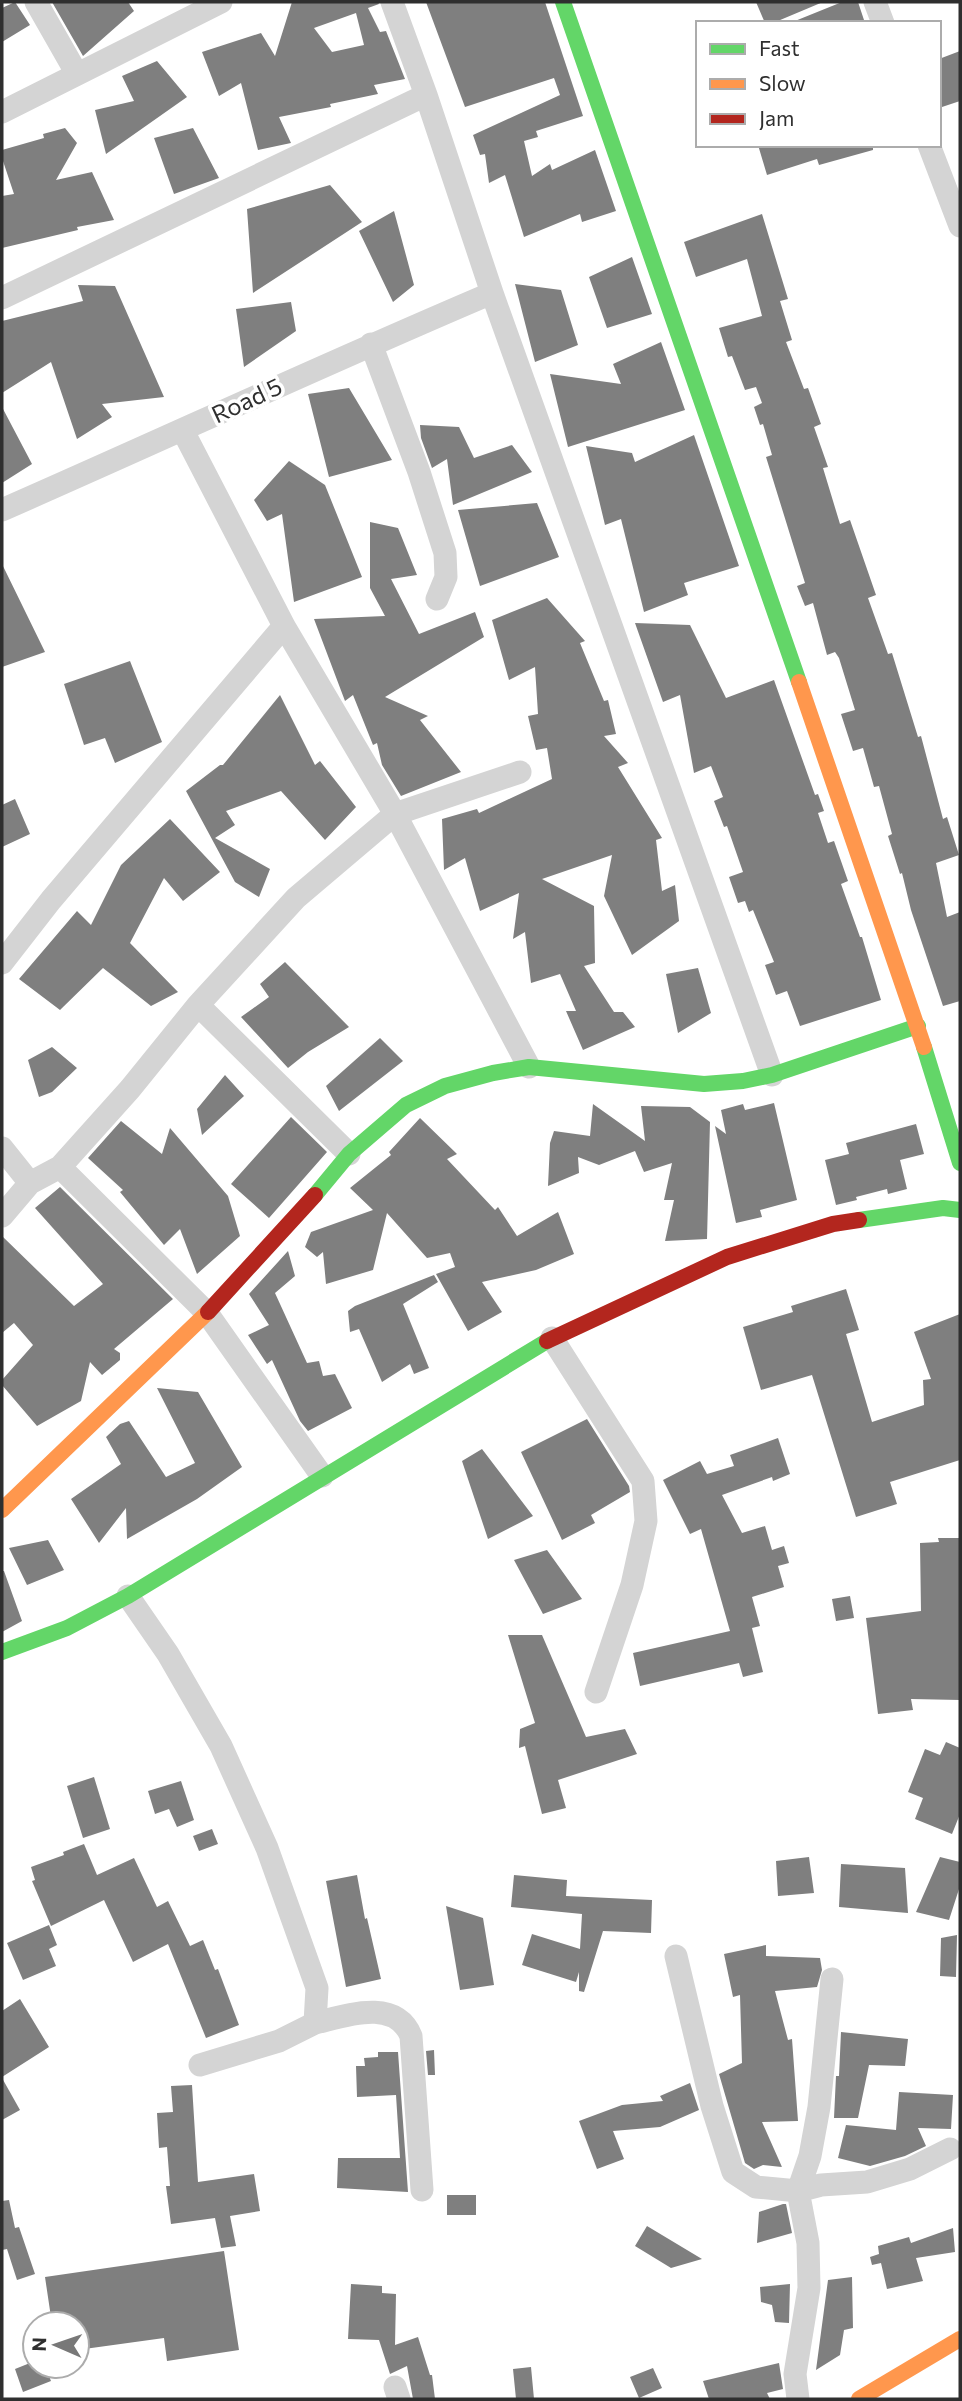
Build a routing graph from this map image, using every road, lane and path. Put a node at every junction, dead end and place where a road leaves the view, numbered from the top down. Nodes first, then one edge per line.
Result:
1 (36, 2) edge
2 (221, 2) edge
3 (392, 2) edge
4 (563, 2) edge
5 (874, 2) edge
6 (882, 21) edge
7 (77, 75) junction
8 (426, 95) junction
9 (2, 113) edge
10 (930, 147) edge
11 (960, 226) edge
12 (492, 293) junction
13 (2, 298) edge
14 (371, 344) junction
15 (183, 430) junction
16 (2, 509) edge
17 (437, 599) dead end
18 (284, 626) junction
19 (520, 772) dead end
20 (395, 814) junction
21 (2, 963) edge
22 (198, 1005) junction
23 (918, 1026) junction
24 (529, 1067) junction
25 (772, 1075) junction
26 (2, 1148) edge
27 (349, 1154) junction
28 (960, 1163) edge
29 (60, 1167) junction
30 (30, 1183) junction
31 (960, 1210) edge
32 (2, 1216) edge
33 (207, 1313) junction
34 (552, 1338) junction
35 (323, 1476) junction
36 (2, 1510) edge
37 (128, 1596) junction
38 (2, 1651) edge
39 (596, 1692) dead end
40 (676, 1956) dead end
41 (832, 1979) dead end
42 (315, 2023) junction
43 (200, 2065) dead end
44 (950, 2149) dead end
45 (422, 2190) dead end
46 (798, 2192) junction
47 (960, 2339) edge
48 (798, 2399) edge
49 (859, 2399) edge

1 - 7 street
2 - 7 street
3 - 8 street
4 - 23 street
5 - 6 street
7 - 9 street
8 - 12 street
8 - 13 street
10 - 11 street
12 - 14 street, Road 5
12 - 25 street
14 - 15 street, Road 5
14 - 17 street
15 - 16 street, Road 5
15 - 18 street
18 - 20 street
18 - 21 street
19 - 20 street
20 - 22 street
20 - 24 street
22 - 27 street
22 - 29 street
23 - 25 street
23 - 28 street
24 - 25 street
24 - 27 street
26 - 30 street
27 - 33 street
29 - 30 street
29 - 33 street
30 - 32 street
31 - 34 street
33 - 35 street
33 - 36 street
34 - 35 street
34 - 39 street
35 - 37 street
37 - 38 street
37 - 42 street
40 - 46 street
41 - 46 street
42 - 43 street
42 - 45 street
44 - 46 street
46 - 48 street
47 - 49 street

